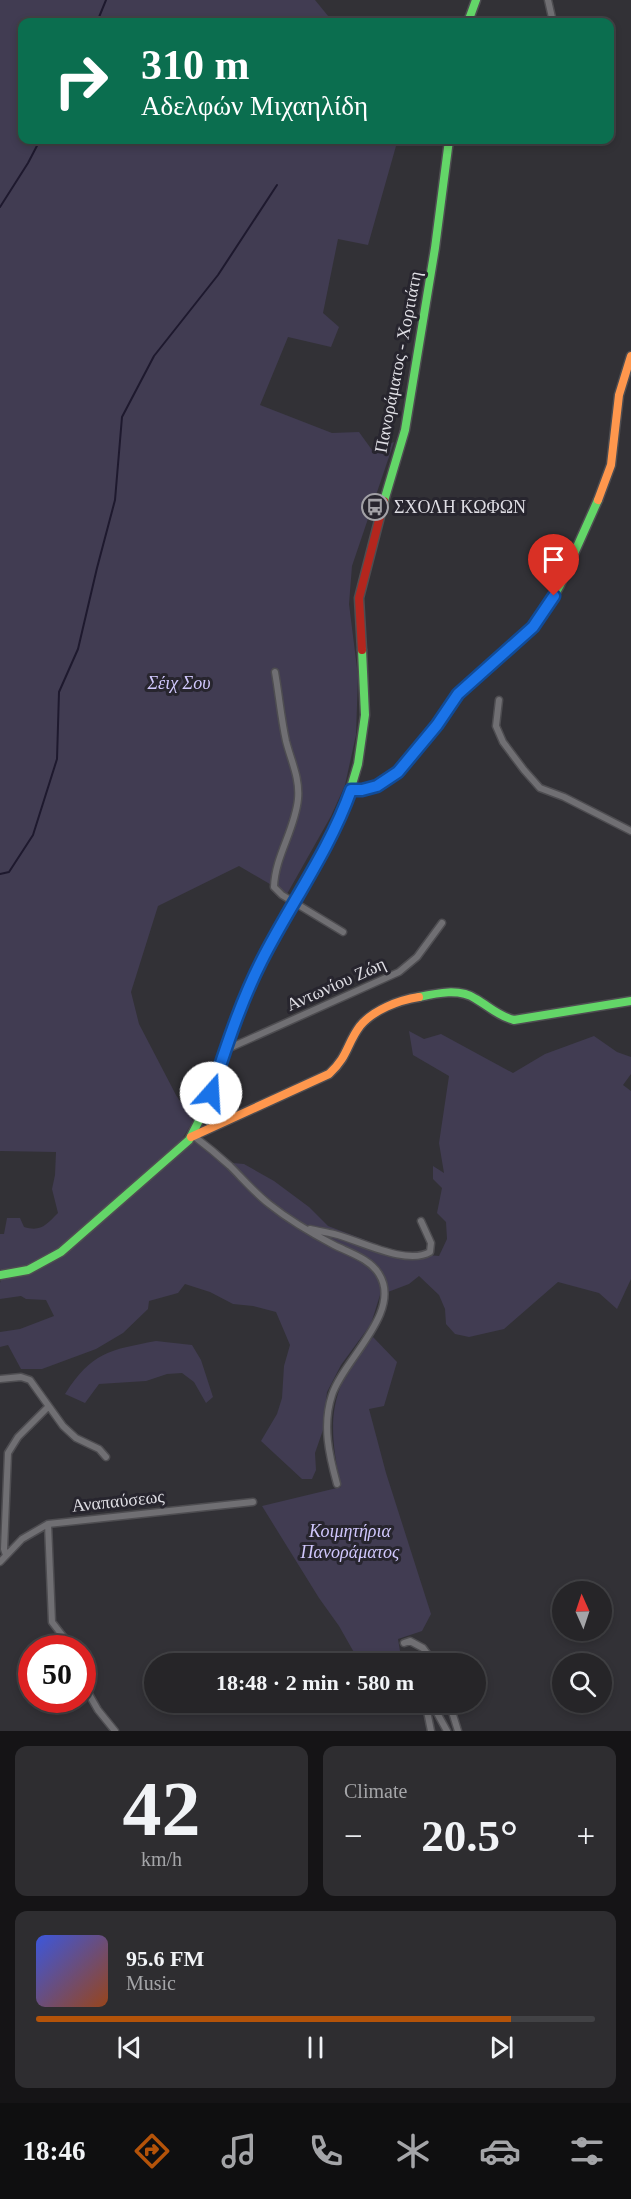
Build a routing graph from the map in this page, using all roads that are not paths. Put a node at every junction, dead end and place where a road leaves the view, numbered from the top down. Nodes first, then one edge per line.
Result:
1 (476, 0) edge
2 (548, 0) edge
3 (469, 18) edge
4 (552, 18) edge
5 (449, 144) edge
6 (631, 356) edge
7 (275, 672) dead end
8 (499, 699) dead end
9 (351, 790) junction
10 (631, 831) edge
11 (295, 902) junction
12 (442, 923) dead end
13 (343, 932) dead end
14 (631, 1001) edge
15 (225, 1050) junction
16 (191, 1137) junction
17 (421, 1221) dead end
18 (303, 1228) junction
19 (0, 1275) edge
20 (0, 1379) edge
21 (48, 1407) junction
22 (106, 1457) dead end
23 (337, 1484) dead end
24 (253, 1502) dead end
25 (48, 1524) junction
26 (6, 1555) junction
27 (0, 1562) edge
28 (62, 1635) edge
29 (404, 1643) dead end
30 (427, 1653) edge
31 (96, 1706) edge
32 (427, 1713) edge
33 (436, 1713) edge
34 (452, 1713) edge
35 (115, 1731) edge
36 (431, 1731) edge
37 (447, 1731) edge
38 (458, 1731) edge

1 - 3 main road
2 - 4 street
5 - 9 main road, Πανοράματος - Χορτιάτη
6 - 9 main road
7 - 11 street
8 - 10 street
9 - 11 main road, Πανοράματος - Χορτιάτη
11 - 13 street
11 - 15 main road, Πανοράματος - Χορτιάτη
12 - 15 street, Αντωνίου Ζώη
14 - 16 main road
15 - 16 main road, Πανοράματος - Χορτιάτη
16 - 18 street
16 - 19 main road, Πανοράματος - Χορτιάτη
17 - 18 street
18 - 23 street
20 - 21 street
21 - 22 street
21 - 26 street
24 - 25 street, Αναπαύσεως
25 - 26 street, Αναπαύσεως
25 - 28 street
26 - 27 street, Αναπαύσεως
29 - 30 street
31 - 35 street
32 - 36 street
33 - 37 street
34 - 38 street

